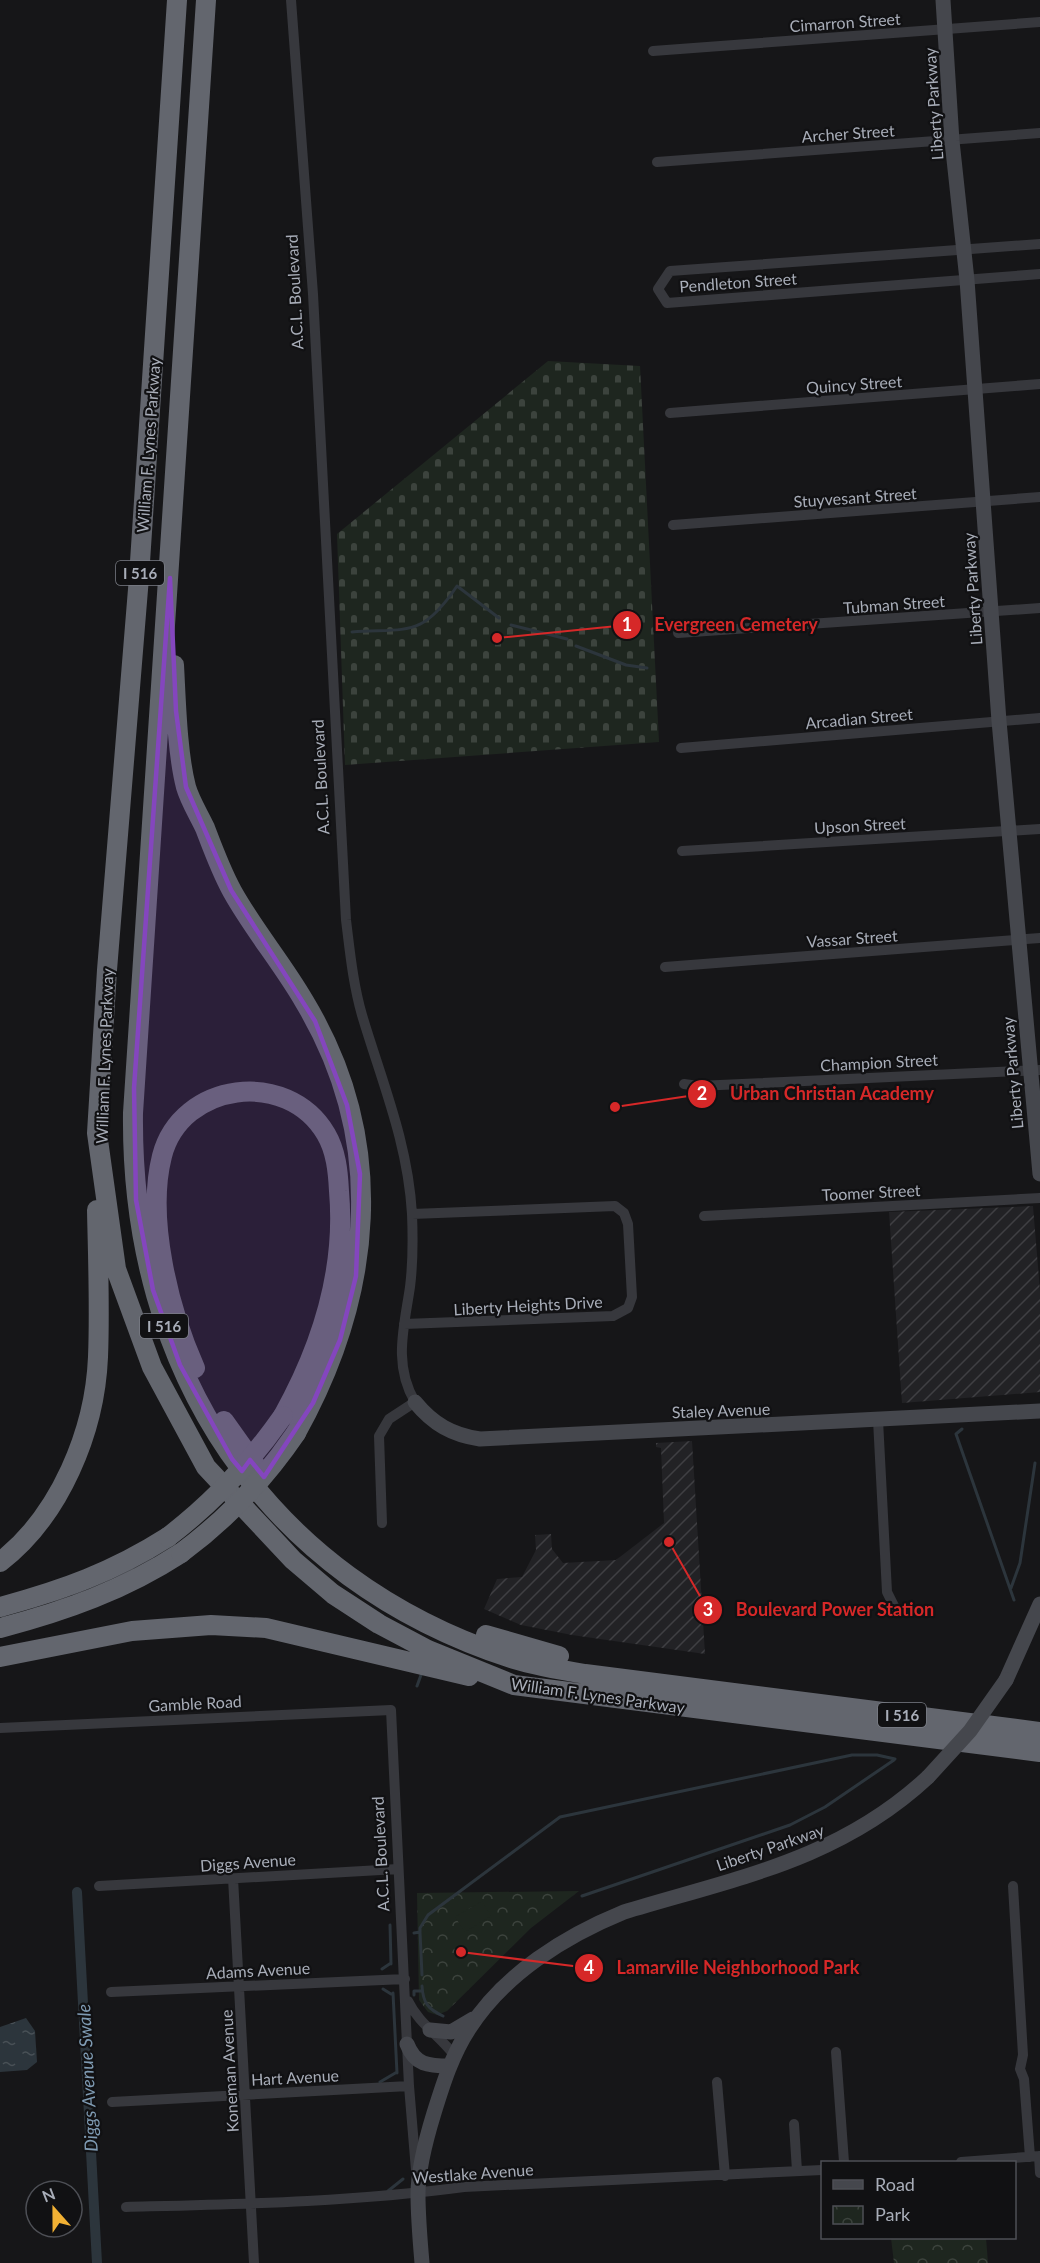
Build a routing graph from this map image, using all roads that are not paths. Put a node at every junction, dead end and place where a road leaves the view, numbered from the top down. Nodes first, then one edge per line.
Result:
1 (206, 0) edge
2 (291, 0) edge
3 (943, 0) edge
4 (176, 4) edge
5 (1040, 22) edge
6 (946, 30) junction
7 (653, 51) dead end
8 (1040, 133) edge
9 (952, 141) junction
10 (657, 162) dead end
11 (1040, 244) edge
12 (964, 251) junction
13 (1040, 274) edge
14 (967, 280) junction
15 (1040, 384) edge
16 (974, 390) junction
17 (670, 413) dead end
18 (1040, 497) edge
19 (983, 502) junction
20 (673, 525) dead end
21 (170, 578) junction
22 (1040, 608) edge
23 (992, 613) junction
24 (678, 633) dead end
25 (1040, 718) edge
26 (999, 721) junction
27 (681, 748) dead end
28 (1040, 829) edge
29 (1011, 831) junction
30 (682, 851) dead end
31 (1040, 938) edge
32 (1020, 941) junction
33 (665, 967) dead end
34 (1034, 1070) edge
35 (684, 1084) dead end
36 (97, 1133) junction
37 (1040, 1174) edge
38 (1040, 1198) edge
39 (412, 1214) junction
40 (704, 1216) dead end
41 (404, 1324) junction
42 (415, 1402) junction
43 (1040, 1411) edge
44 (878, 1420) junction
45 (382, 1523) dead end
46 (0, 1562) edge
47 (1040, 1604) edge
48 (0, 1607) edge
49 (897, 1612) dead end
50 (0, 1628) edge
51 (0, 1657) edge
52 (514, 1685) junction
53 (764, 1698) junction
54 (391, 1710) joint
55 (0, 1728) edge
56 (1040, 1732) edge
57 (1040, 1752) edge
58 (398, 1869) junction
59 (233, 1878) junction
60 (99, 1886) dead end
61 (1013, 1886) dead end
62 (405, 1979) junction
63 (239, 1986) junction
64 (111, 1992) dead end
65 (406, 1995) junction
66 (478, 2016) junction
67 (430, 2030) junction
68 (407, 2044) junction
69 (836, 2052) dead end
70 (452, 2060) junction
71 (717, 2082) dead end
72 (408, 2086) junction
73 (246, 2095) junction
74 (112, 2102) dead end
75 (794, 2124) dead end
76 (1036, 2157) edge
77 (844, 2161) edge
78 (986, 2161) edge
79 (821, 2170) edge
80 (797, 2171) junction
81 (1040, 2173) edge
82 (725, 2176) junction
83 (418, 2193) junction
84 (251, 2204) junction
85 (126, 2207) dead end
86 (254, 2263) edge
87 (422, 2263) edge

1 - 21 highway, William F. Lynes Parkway / I 516
2 - 39 street, A.C.L. Boulevard
3 - 6 street, Liberty Parkway
4 - 36 highway, William F. Lynes Parkway / I 516
5 - 6 street, Cimarron Street
6 - 7 street, Cimarron Street
6 - 9 street, Liberty Parkway
8 - 9 street, Archer Street
9 - 10 street, Archer Street
9 - 12 street, Liberty Parkway
11 - 12 street, Pendleton Street
12 - 14 street, Liberty Parkway
12 - 14 street, Pendleton Street
13 - 14 street, Pendleton Street
14 - 16 street, Liberty Parkway
15 - 16 street, Quincy Street
16 - 17 street, Quincy Street
16 - 19 street, Liberty Parkway
18 - 19 street, Stuyvesant Street
19 - 20 street, Stuyvesant Street
19 - 23 street, Liberty Parkway
21 - 50 highway, bridge
21 - 53 highway, William F. Lynes Parkway / I 516
22 - 23 street, Tubman Street
23 - 24 street, Tubman Street
23 - 26 street, Liberty Parkway
25 - 26 street, Arcadian Street
26 - 27 street, Arcadian Street
26 - 29 street, Liberty Parkway
28 - 29 street, Upson Street
29 - 30 street, Upson Street
29 - 32 street, Liberty Parkway
31 - 32 street, Vassar Street
32 - 33 street, Vassar Street
32 - 34 street, Liberty Parkway
34 - 35 street, Champion Street
34 - 37 street, Liberty Parkway
36 - 46 highway
36 - 52 highway, William F. Lynes Parkway / I 516
38 - 40 street, Toomer Street
39 - 41 street, A.C.L. Boulevard
39 - 41 street, Liberty Heights Drive
41 - 42 street, A.C.L. Boulevard
42 - 44 street, Staley Avenue
42 - 45 street
43 - 44 street, Staley Avenue
44 - 49 street
47 - 66 street, Liberty Parkway, bridge
48 - 53 highway, bridge
51 - 52 highway
52 - 57 highway, William F. Lynes Parkway / I 516
53 - 56 highway, William F. Lynes Parkway / I 516
54 - 55 street, Gamble Road
54 - 58 street, A.C.L. Boulevard
58 - 59 street, Diggs Avenue
58 - 62 street, A.C.L. Boulevard
59 - 60 street, Diggs Avenue
59 - 63 street, Koneman Avenue
61 - 76 street
62 - 63 street, Adams Avenue
62 - 65 street, A.C.L. Boulevard
63 - 64 street, Adams Avenue
63 - 73 street, Koneman Avenue
65 - 67 street, A.C.L. Boulevard
65 - 68 street, A.C.L. Boulevard
66 - 67 street
66 - 70 street, Liberty Parkway
67 - 70 street, A.C.L. Boulevard
68 - 70 street
68 - 72 street, A.C.L. Boulevard
69 - 77 street
70 - 83 street, A.C.L. Boulevard
71 - 82 street
72 - 73 street, Hart Avenue
72 - 83 street, A.C.L. Boulevard
73 - 74 street, Hart Avenue
73 - 84 street, Koneman Avenue
75 - 80 street
76 - 78 street
76 - 81 street
79 - 80 street, Westlake Avenue
80 - 82 street, Westlake Avenue
82 - 83 street, Westlake Avenue
83 - 84 street, Westlake Avenue
83 - 87 street, A.C.L. Boulevard
84 - 85 street, Westlake Avenue
84 - 86 street, Koneman Avenue

